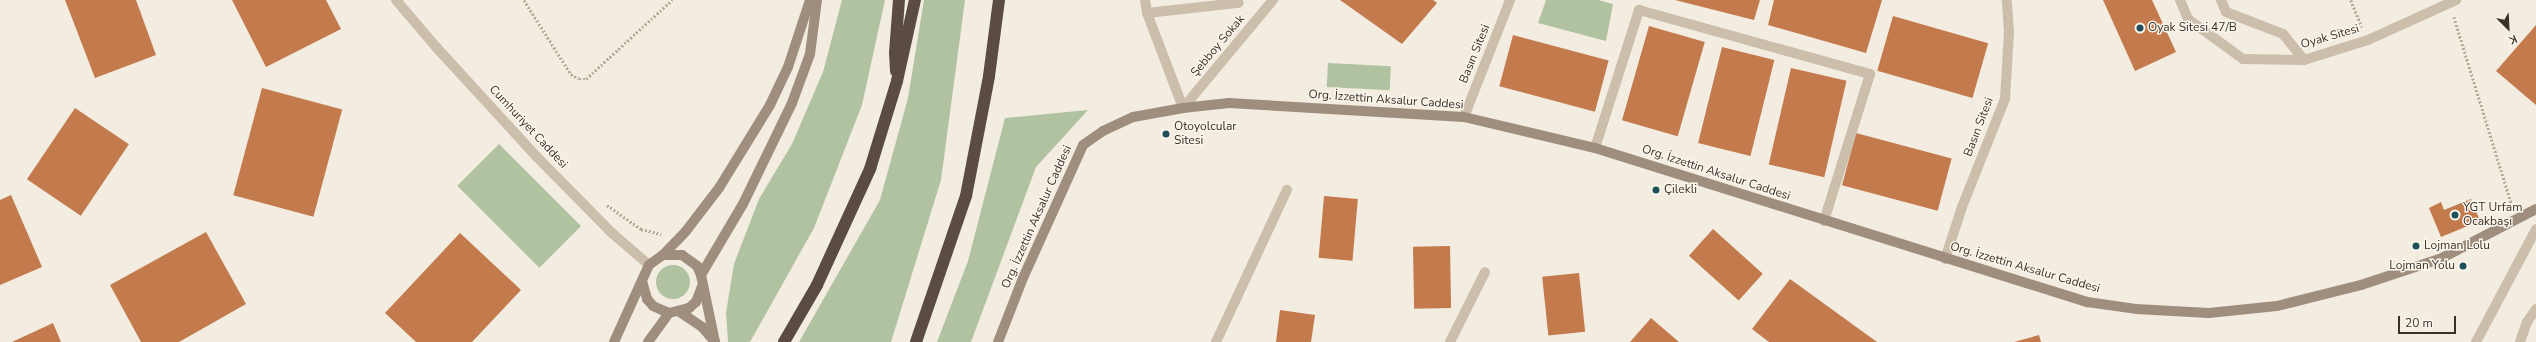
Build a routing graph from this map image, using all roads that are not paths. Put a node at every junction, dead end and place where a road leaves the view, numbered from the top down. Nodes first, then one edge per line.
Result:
1 (396, 0) edge
2 (810, 0) edge
3 (818, 0) edge
4 (899, 0) edge
5 (915, 0) edge
6 (999, 0) edge
7 (1144, 0) edge
8 (1273, 0) edge
9 (1510, 0) edge
10 (2007, 0) edge
11 (2180, 0) edge
12 (2221, 0) edge
13 (2452, 1) edge
14 (1238, 3) dead end
15 (1146, 13) junction
16 (2304, 60) junction
17 (897, 82) junction
18 (1183, 108) junction
19 (1464, 117) junction
20 (1595, 148) junction
21 (1286, 190) dead end
22 (2536, 209) edge
23 (1824, 221) junction
24 (2536, 229) edge
25 (663, 255) junction
26 (1945, 259) junction
27 (649, 265) junction
28 (1484, 272) dead end
29 (701, 279) junction
30 (642, 281) junction
31 (2536, 309) edge
32 (680, 312) junction
33 (669, 313) junction
34 (614, 342) edge
35 (648, 342) edge
36 (715, 342) edge
37 (784, 342) edge
38 (916, 342) edge
39 (998, 342) edge
40 (1216, 342) edge
41 (1450, 342) edge
42 (2476, 342) edge
43 (2520, 342) edge

1 - 27 street, Cumhuriyet Caddesi
2 - 25 main road
3 - 29 main road
4 - 17 highway
5 - 17 highway
6 - 38 highway
7 - 15 street
8 - 18 street, Şebboy Sokak
9 - 19 street, Basın Sitesi
10 - 26 street, Basın Sitesi
11 - 16 street, Oyak Sitesi
12 - 16 street
13 - 16 street, Oyak Sitesi
14 - 15 street
15 - 18 street
17 - 37 highway
18 - 19 main road, Org. İzzettin Aksalur Caddesi
18 - 39 main road, Org. İzzettin Aksalur Caddesi
19 - 20 main road, Org. İzzettin Aksalur Caddesi
20 - 23 main road, Org. İzzettin Aksalur Caddesi
20 - 23 street
21 - 40 street
22 - 26 main road, Org. İzzettin Aksalur Caddesi
23 - 26 main road, Org. İzzettin Aksalur Caddesi
24 - 42 street
25 - 27 main road
25 - 29 main road
27 - 30 main road
28 - 41 street
29 - 32 main road
29 - 36 main road
30 - 33 main road
30 - 34 main road
31 - 43 street
32 - 33 main road
32 - 36 main road
33 - 35 main road

